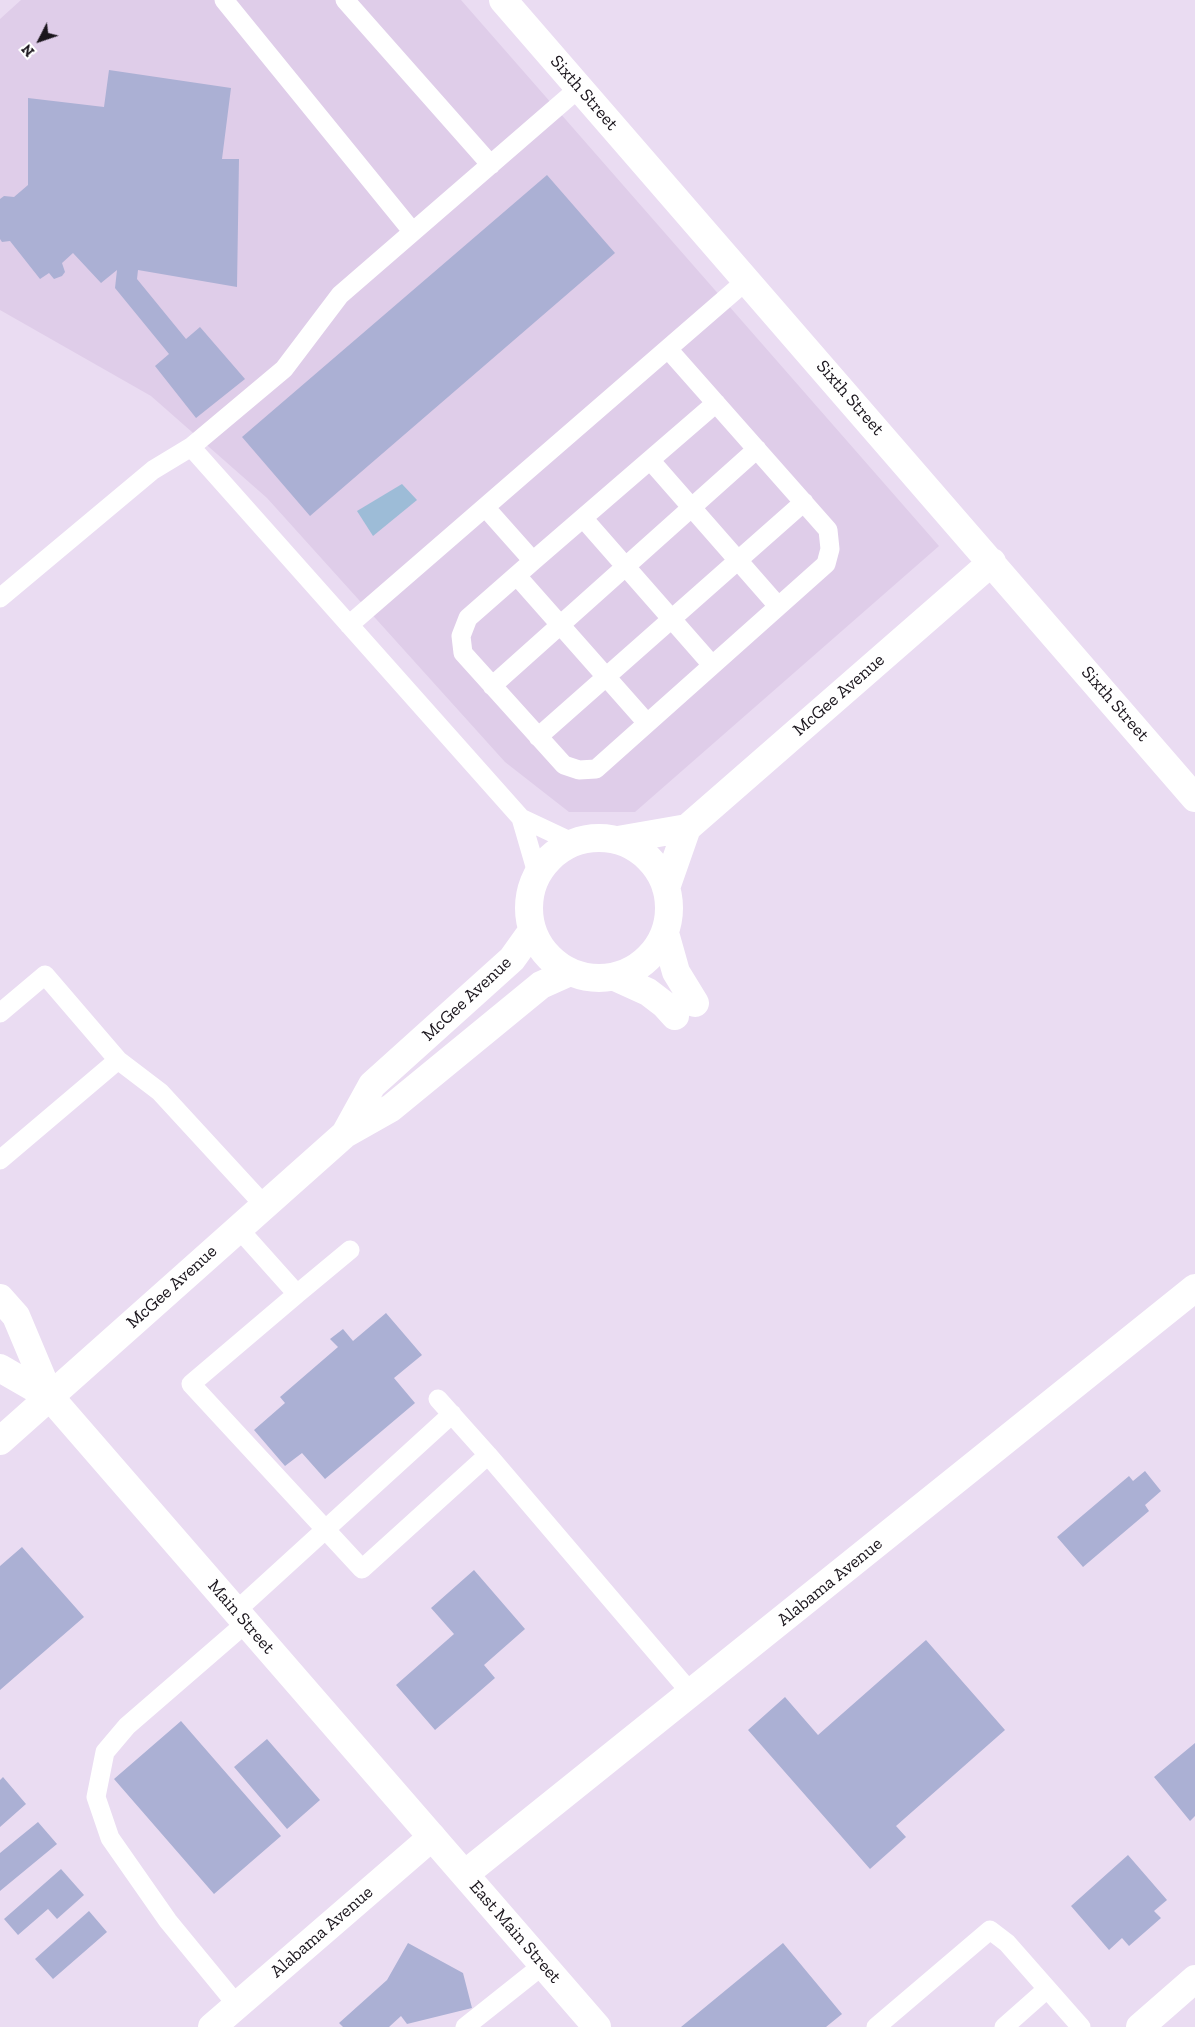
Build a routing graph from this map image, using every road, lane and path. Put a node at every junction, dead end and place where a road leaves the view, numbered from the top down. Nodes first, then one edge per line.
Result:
1 (224, 0) edge
2 (344, 0) edge
3 (515, 4) edge
4 (579, 88) junction
5 (491, 165) junction
6 (412, 231) junction
7 (747, 280) junction
8 (668, 349) junction
9 (716, 403) junction
10 (191, 447) junction
11 (757, 449) junction
12 (650, 460) junction
13 (804, 502) junction
14 (485, 507) junction
15 (692, 508) junction
16 (583, 518) junction
17 (738, 560) junction
18 (533, 561) junction
19 (992, 562) junction
20 (626, 566) junction
21 (516, 576) junction
22 (0, 598) edge
23 (778, 606) junction
24 (672, 619) junction
25 (560, 624) junction
26 (349, 625) junction
27 (712, 665) junction
28 (607, 677) junction
29 (492, 686) junction
30 (647, 723) junction
31 (538, 737) junction
32 (1195, 798) edge
33 (521, 818) junction
34 (687, 828) junction
35 (618, 840) junction
36 (572, 842) junction
37 (537, 873) junction
38 (666, 888) junction
39 (532, 931) junction
40 (665, 933) junction
41 (570, 972) junction
42 (615, 977) junction
43 (0, 1013) edge
44 (118, 1060) junction
45 (345, 1134) junction
46 (0, 1160) edge
47 (264, 1205) junction
48 (238, 1228) junction
49 (350, 1250) dead end
50 (1195, 1288) edge
51 (297, 1294) junction
52 (0, 1298) edge
53 (0, 1368) edge
54 (50, 1397) junction
55 (438, 1399) dead end
56 (452, 1414) junction
57 (0, 1441) edge
58 (488, 1455) junction
59 (325, 1529) junction
60 (241, 1617) junction
61 (691, 1693) junction
62 (432, 1837) junction
63 (465, 1874) junction
64 (543, 1965) junction
65 (1195, 1979) edge
66 (1047, 1989) junction
67 (237, 2005) junction
68 (212, 2027) edge
69 (465, 2027) edge
70 (597, 2027) edge
71 (876, 2027) edge
72 (1004, 2027) edge
73 (1081, 2027) edge
74 (1140, 2027) edge

1 - 6 lane
2 - 5 lane
3 - 4 street, Sixth Street
4 - 5 lane
4 - 7 street, Sixth Street
5 - 6 lane
6 - 10 lane
7 - 8 lane
7 - 19 street, Sixth Street
8 - 9 lane
8 - 14 lane
9 - 11 lane
9 - 12 lane
10 - 22 lane
10 - 26 lane
11 - 13 lane
11 - 15 lane
12 - 15 lane
12 - 16 lane
13 - 17 lane
13 - 23 lane
14 - 18 lane
14 - 26 lane
15 - 17 lane
15 - 20 lane
16 - 18 lane
16 - 20 lane
17 - 23 lane
17 - 24 lane
18 - 21 lane
19 - 32 street, Sixth Street
19 - 34 street, McGee Avenue
20 - 24 lane
20 - 25 lane
21 - 25 lane
21 - 29 lane
23 - 27 lane
24 - 27 lane
24 - 28 lane
25 - 28 lane
25 - 29 lane
26 - 33 lane
27 - 30 lane
28 - 30 lane
28 - 31 lane
29 - 31 lane
30 - 31 lane
33 - 36 lane
33 - 37 lane
34 - 35 street
34 - 38 street, McGee Avenue
35 - 36 street
35 - 38 street
36 - 37 street
37 - 39 street
38 - 40 street
39 - 41 street
39 - 45 street, McGee Avenue
40 - 42 street
40 - 42 street
41 - 42 street
41 - 45 street, McGee Avenue
43 - 44 lane
44 - 46 lane
44 - 47 lane
45 - 47 street, McGee Avenue
47 - 48 street, McGee Avenue
48 - 51 lane
48 - 54 street, McGee Avenue
49 - 51 lane
50 - 61 street, Alabama Avenue
51 - 59 lane
52 - 54 street, Main Street
53 - 54 street, Main Street
54 - 57 street, McGee Avenue
54 - 60 street, Main Street
55 - 56 lane
56 - 58 lane
56 - 59 lane
58 - 59 lane
58 - 61 lane
59 - 60 lane
60 - 62 street, Main Street
60 - 67 lane
61 - 63 street, Alabama Avenue
62 - 63 street, East Main Street
62 - 67 street, Alabama Avenue
63 - 64 street, East Main Street
64 - 69 lane
64 - 70 street, East Main Street
65 - 74 street
66 - 71 lane
66 - 72 lane
66 - 73 lane
67 - 68 street, Alabama Avenue

